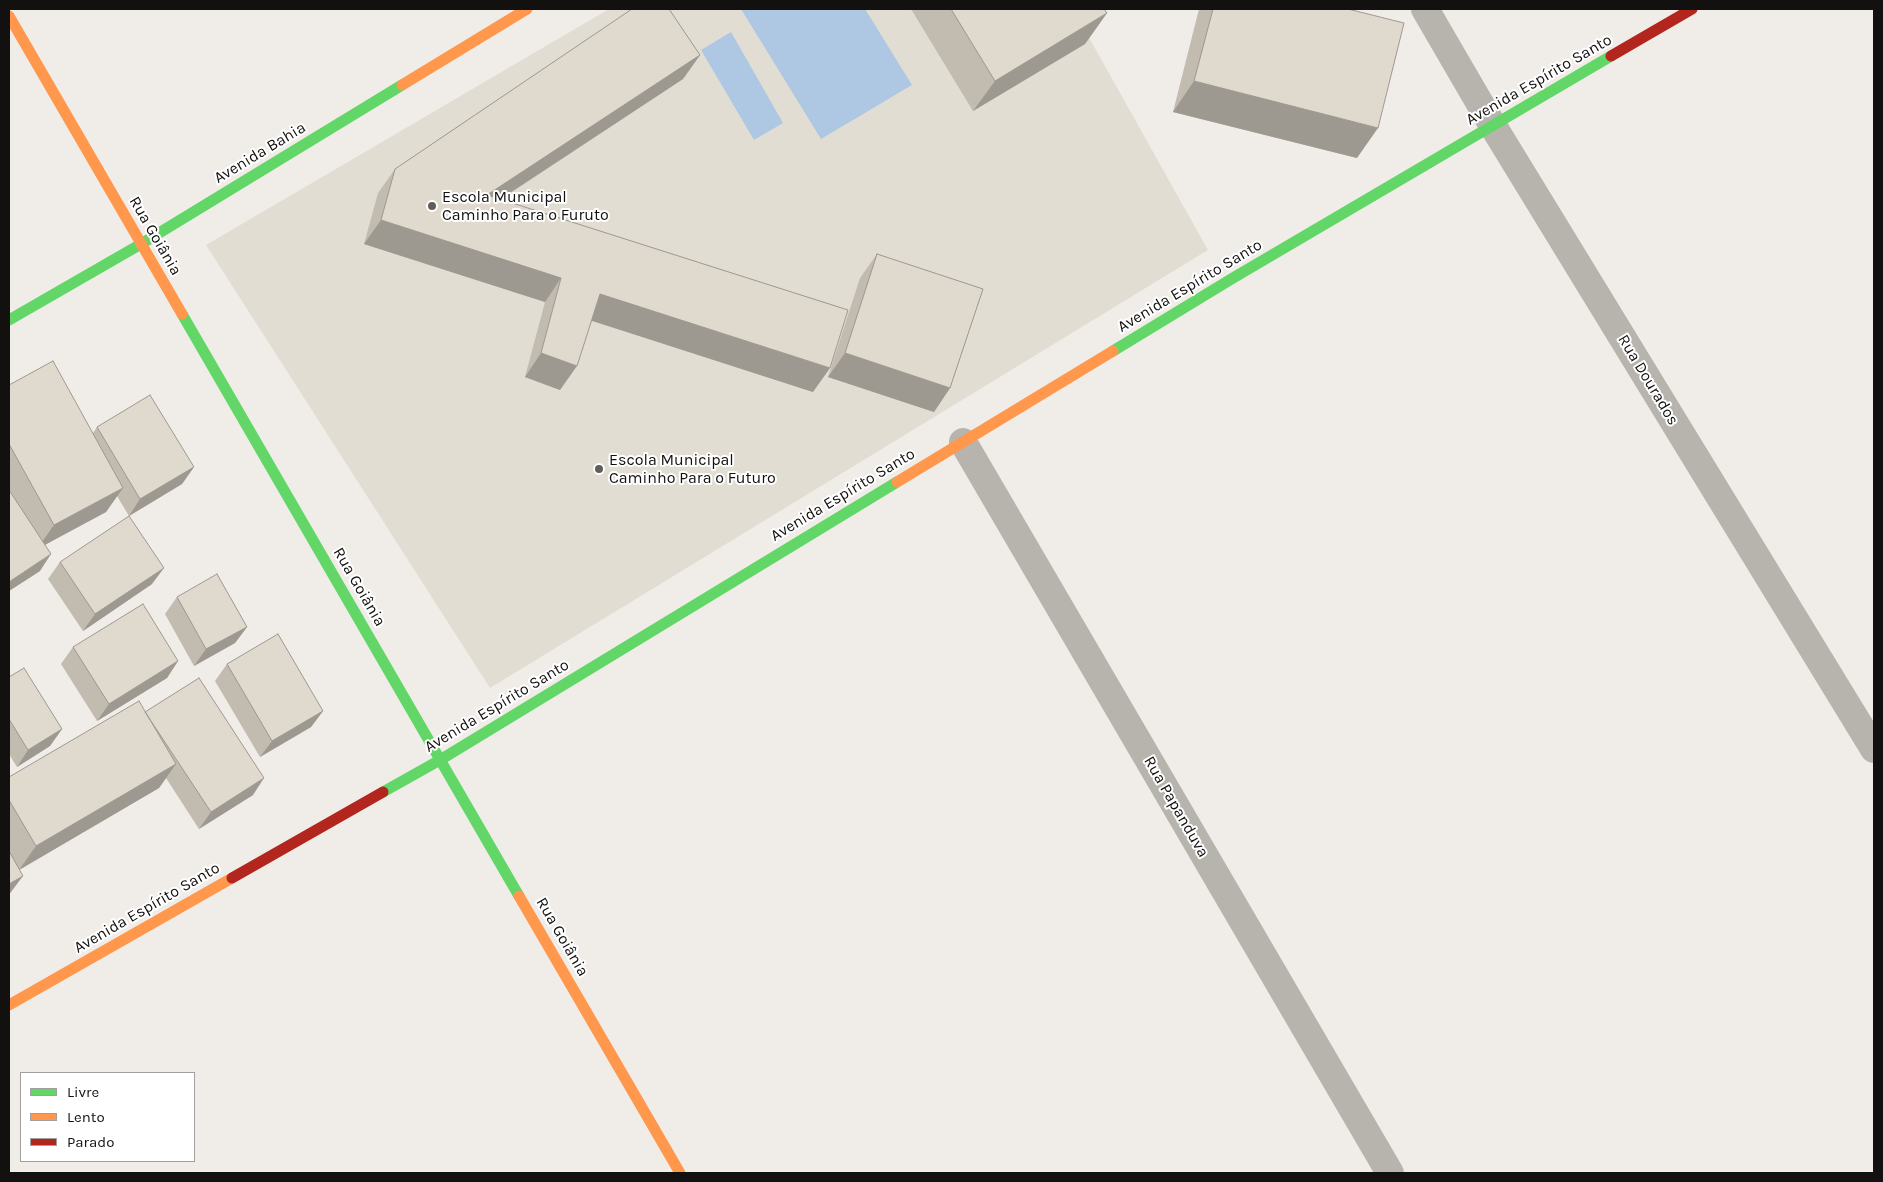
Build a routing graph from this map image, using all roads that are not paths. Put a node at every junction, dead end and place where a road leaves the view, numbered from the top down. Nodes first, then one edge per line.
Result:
1 (527, 9) edge
2 (1425, 9) edge
3 (1692, 9) edge
4 (9, 16) edge
5 (1493, 126) junction
6 (141, 244) junction
7 (9, 320) edge
8 (963, 442) junction
9 (1874, 749) edge
10 (440, 760) junction
11 (9, 1005) edge
12 (680, 1173) edge
13 (1390, 1173) edge

1 - 6 street, Avenida Bahia
2 - 5 street, Rua Dourados
3 - 5 street, Avenida Espírito Santo
4 - 6 street, Rua Goiânia
5 - 8 street, Avenida Espírito Santo
5 - 9 street, Rua Dourados
6 - 7 street, Avenida Bahia
6 - 10 street, Rua Goiânia
8 - 10 street, Avenida Espírito Santo
8 - 13 street, Rua Papanduva
10 - 11 street, Avenida Espírito Santo
10 - 12 street, Rua Goiânia

